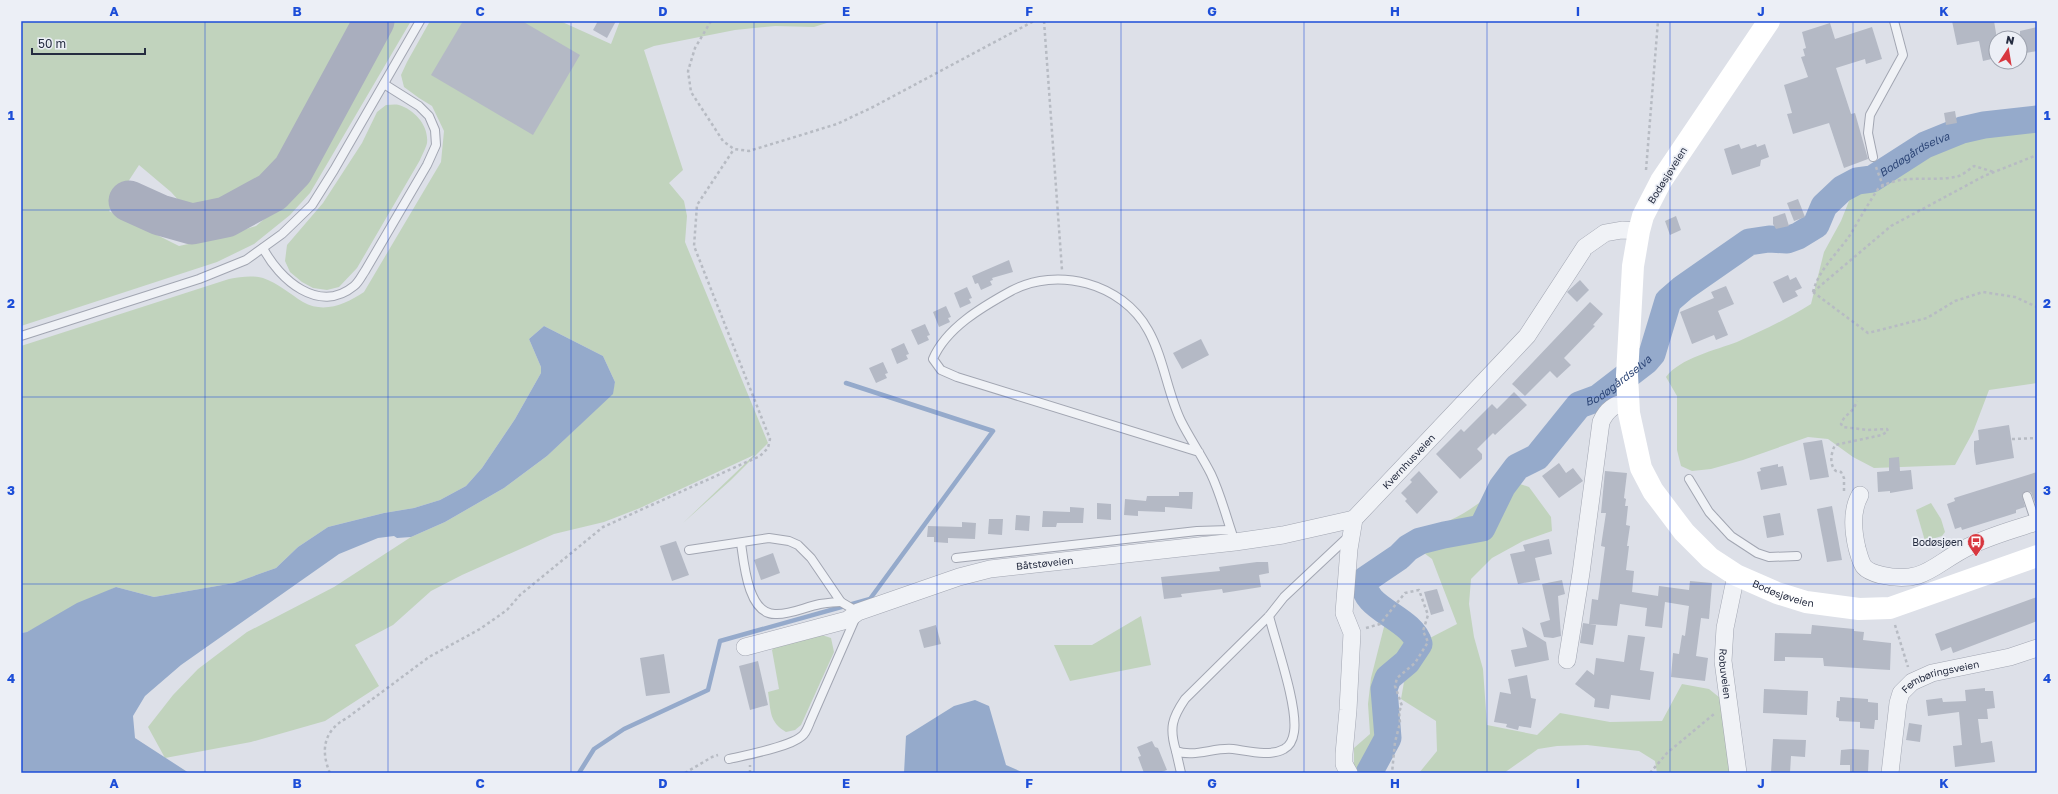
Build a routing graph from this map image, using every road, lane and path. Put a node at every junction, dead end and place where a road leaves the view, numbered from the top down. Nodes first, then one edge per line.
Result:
1 (420, 21) edge
2 (711, 21) edge
3 (1034, 21) edge
4 (1044, 21) edge
5 (1658, 21) edge
6 (1769, 21) edge
7 (1894, 21) edge
8 (384, 84) junction
9 (734, 149) junction
10 (2037, 155) edge
11 (1874, 160) joint
12 (1646, 172) dead end
13 (1995, 172) junction
14 (1882, 185) junction
15 (1639, 231) junction
16 (263, 248) junction
17 (1063, 278) junction
18 (1813, 292) junction
19 (2037, 307) edge
20 (21, 336) edge
21 (1628, 401) junction
22 (1857, 402) dead end
23 (2037, 438) edge
24 (2012, 439) dead end
25 (1199, 452) junction
26 (1689, 478) dead end
27 (2027, 496) dead end
28 (1858, 498) joint
29 (2036, 523) edge
30 (1353, 526) junction
31 (1232, 536) junction
32 (741, 543) junction
33 (689, 550) dead end
34 (1797, 556) dead end
35 (2037, 556) edge
36 (956, 558) dead end
37 (1736, 575) junction
38 (841, 602) junction
39 (1890, 608) junction
40 (858, 612) junction
41 (1269, 616) junction
42 (1352, 633) junction
43 (745, 647) dead end
44 (2037, 648) edge
45 (1567, 660) dead end
46 (1912, 682) junction
47 (1728, 702) junction
48 (1176, 751) junction
49 (729, 759) joint
50 (330, 773) edge
51 (685, 773) edge
52 (1182, 773) edge
53 (1348, 773) edge
54 (1392, 773) edge
55 (1650, 773) edge
56 (1738, 773) edge
57 (1890, 773) edge

1 - 8 lane
2 - 9 path
3 - 9 path
4 - 17 path
5 - 12 path
6 - 15 street, Bodøsjøveien
7 - 11 lane
8 - 16 lane
8 - 16 lane
9 - 50 path
10 - 13 path
11 - 14 path
13 - 14 path
13 - 18 path
14 - 18 path
15 - 21 street, Bodøsjøveien
15 - 30 street, Kvernhusveien
16 - 20 lane
17 - 25 lane
17 - 25 lane
18 - 19 path
21 - 37 street, Bodøsjøveien
21 - 45 street
22 - 28 path
23 - 24 path
25 - 31 lane
26 - 34 lane
27 - 29 lane
28 - 29 street
30 - 31 street, Båtstøveien
30 - 41 lane
30 - 42 street
31 - 36 lane
31 - 40 street, Båtstøveien
32 - 33 lane
32 - 38 lane
32 - 38 lane
35 - 39 street, Bodøsjøveien
37 - 39 street, Bodøsjøveien
37 - 47 street, Robuveien
38 - 40 lane
39 - 46 path
40 - 43 street, Båtstøveien
40 - 49 lane
41 - 48 lane
41 - 48 lane
42 - 53 street
42 - 54 path
44 - 46 street, Fembøringsveien
46 - 57 street, Fembøringsveien
47 - 55 path
47 - 56 street, Robuveien
48 - 52 lane
49 - 51 path

